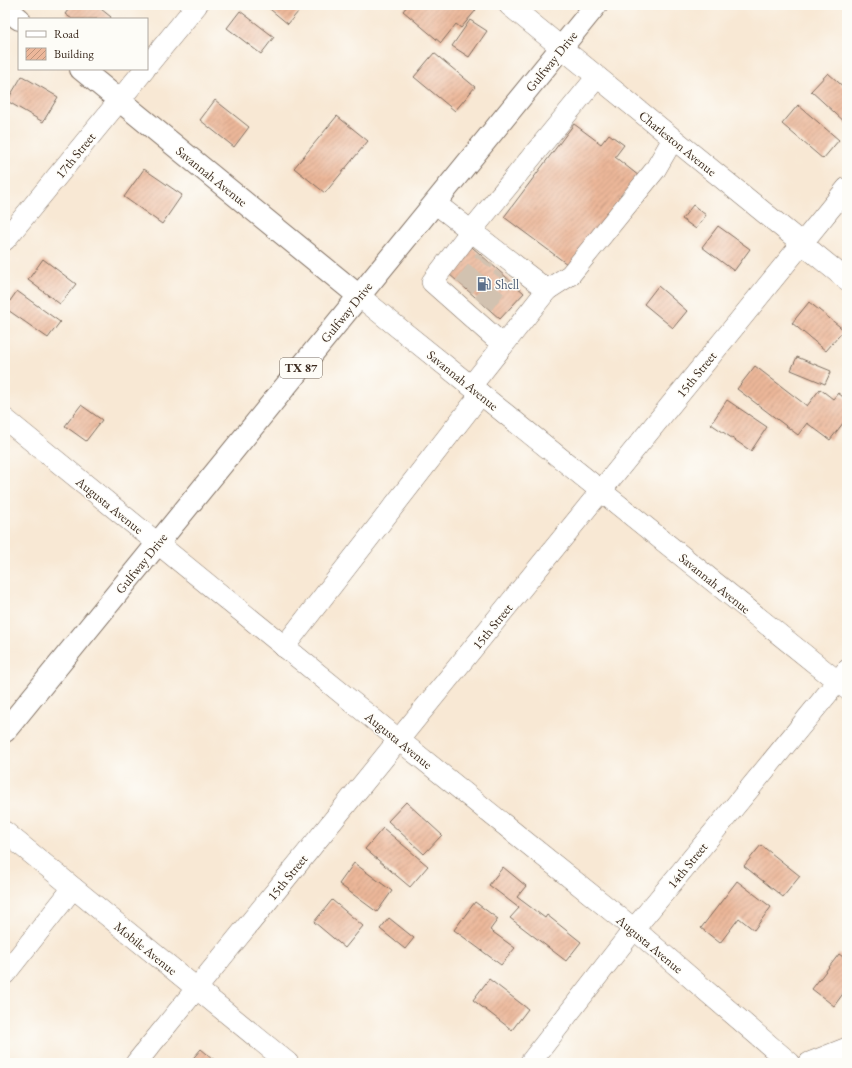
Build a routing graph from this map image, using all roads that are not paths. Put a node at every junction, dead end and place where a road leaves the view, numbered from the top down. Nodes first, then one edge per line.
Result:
1 (196, 5) edge
2 (509, 5) edge
3 (596, 5) edge
4 (5, 7) edge
5 (18, 18) edge
6 (561, 48) junction
7 (148, 65) edge
8 (81, 70) edge
9 (144, 70) edge
10 (597, 77) junction
11 (119, 100) junction
12 (673, 138) junction
13 (847, 188) edge
14 (435, 203) junction
15 (471, 231) junction
16 (5, 240) edge
17 (802, 243) junction
18 (847, 280) edge
19 (547, 290) junction
20 (359, 296) junction
21 (503, 344) junction
22 (476, 390) junction
23 (5, 419) edge
24 (600, 491) junction
25 (157, 544) junction
26 (284, 647) junction
27 (844, 680) edge
28 (5, 731) edge
29 (398, 740) junction
30 (5, 832) edge
31 (73, 888) junction
32 (634, 929) junction
33 (5, 974) edge
34 (196, 989) junction
35 (847, 1048) edge
36 (136, 1063) edge
37 (288, 1063) edge
38 (530, 1063) edge
39 (790, 1063) edge
40 (809, 1063) edge

1 - 7 street
2 - 6 street, Charleston Avenue
3 - 6 main road, Gulfway Drive / TX 87
4 - 5 main road
6 - 10 street, Charleston Avenue
6 - 14 main road, Gulfway Drive / TX 87
8 - 11 main road, Savannah Avenue
9 - 11 street, 17th Street
10 - 12 street, Charleston Avenue
10 - 15 street
11 - 16 street, 17th Street
11 - 20 main road, Savannah Avenue
12 - 17 street, Charleston Avenue
12 - 19 street
13 - 17 street, 15th Street
14 - 15 street
14 - 20 main road, Gulfway Drive / TX 87
15 - 19 street
15 - 21 street
17 - 18 street, Charleston Avenue
17 - 24 street, 15th Street
19 - 21 street
20 - 22 street, Savannah Avenue
20 - 25 main road, Gulfway Drive / TX 87
21 - 22 street
22 - 24 street, Savannah Avenue
22 - 26 street
23 - 25 street, Augusta Avenue
24 - 27 street, Savannah Avenue
24 - 29 street, 15th Street
25 - 26 street, Augusta Avenue
25 - 28 main road, Gulfway Drive / TX 87
26 - 29 street, Augusta Avenue
27 - 32 street, 14th Street
29 - 32 street, Augusta Avenue
29 - 34 street, 15th Street
30 - 31 street, Mobile Avenue
31 - 33 street
31 - 34 street, Mobile Avenue
32 - 38 street, 14th Street
32 - 39 street, Augusta Avenue
34 - 36 street, 15th Street
34 - 37 street, Mobile Avenue
35 - 40 street

